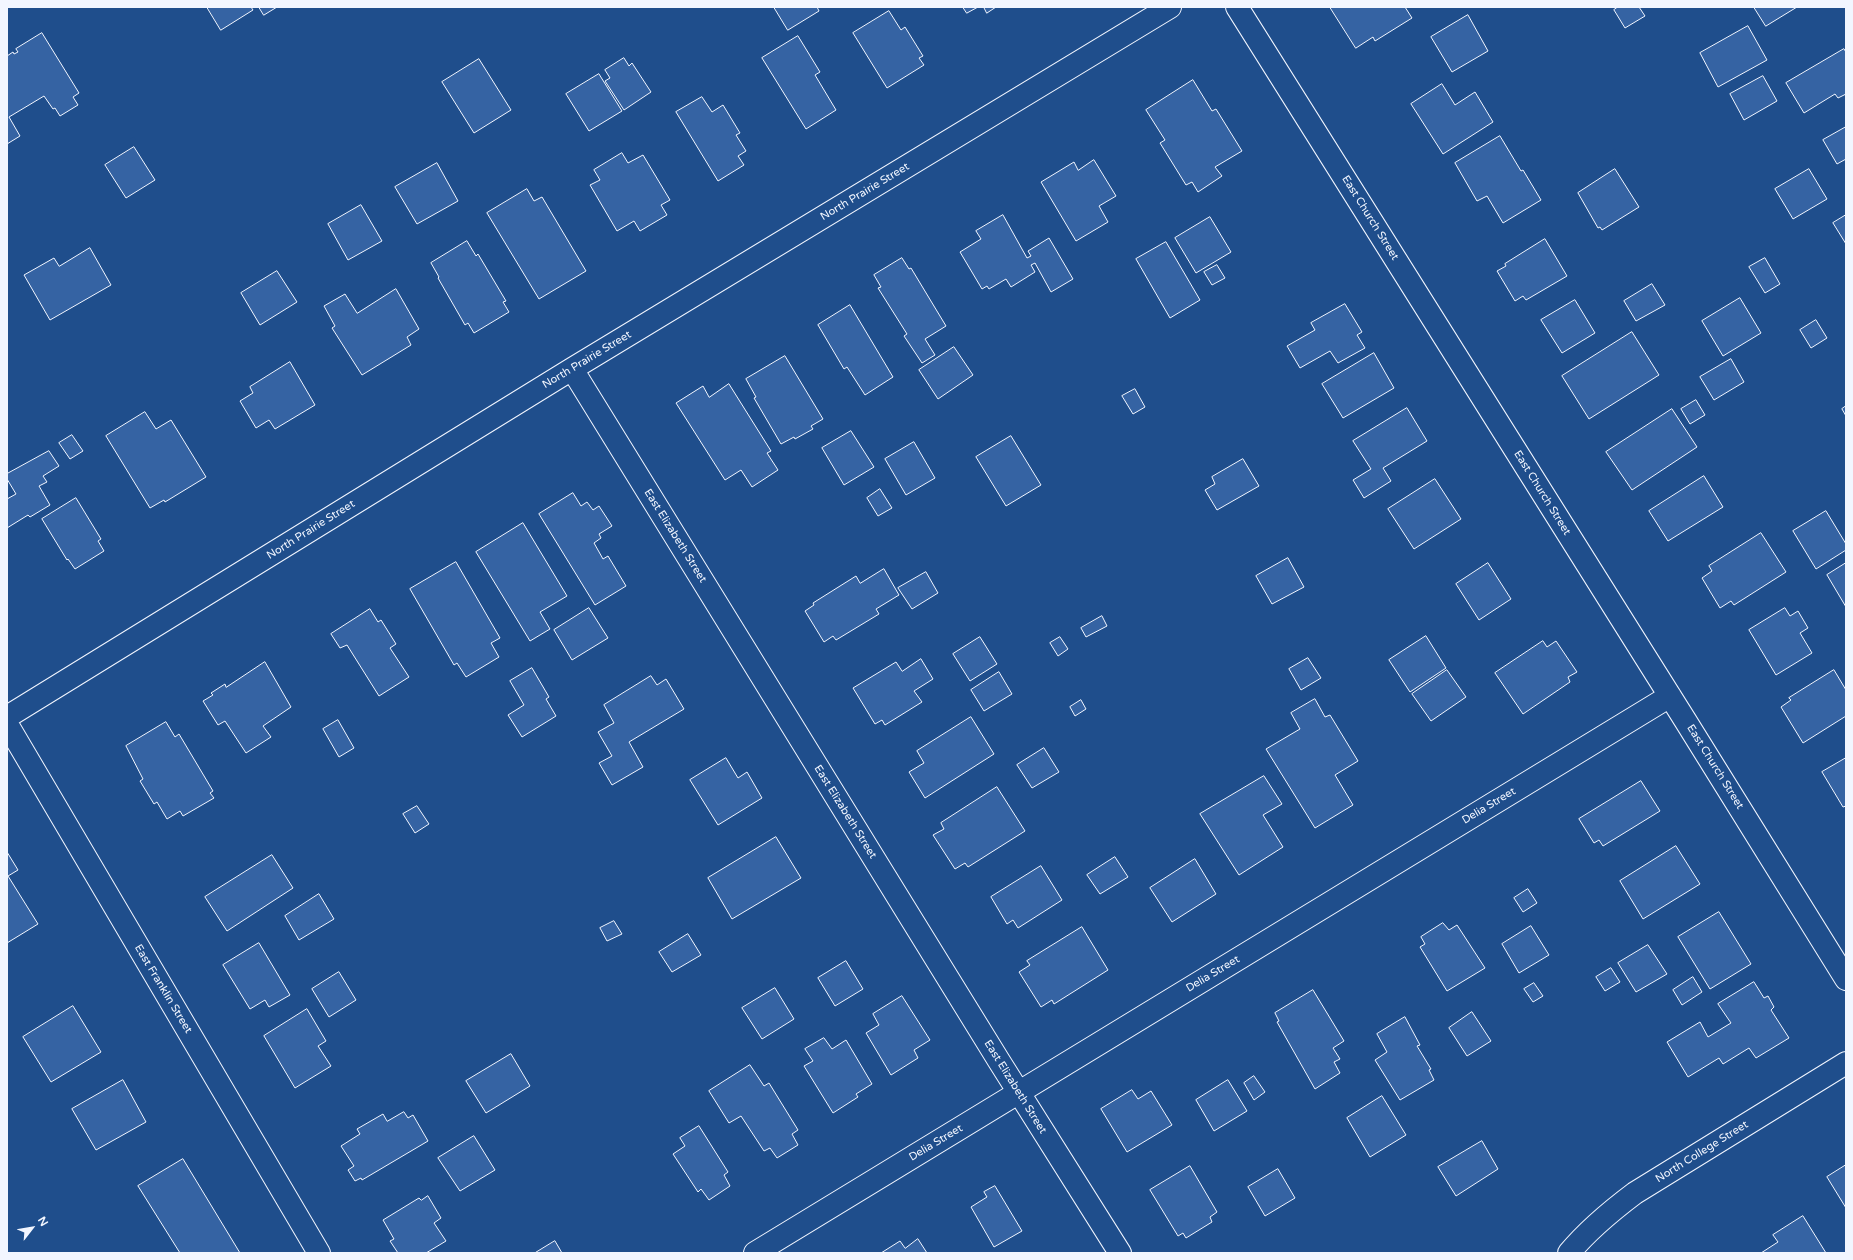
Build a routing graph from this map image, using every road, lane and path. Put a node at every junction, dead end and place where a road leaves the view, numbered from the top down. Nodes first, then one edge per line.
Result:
1 (1170, 7) edge
2 (1237, 7) edge
3 (572, 369) junction
4 (1670, 696) junction
5 (7, 717) edge
6 (7, 724) edge
7 (1846, 979) edge
8 (1846, 1063) edge
9 (1018, 1093) junction
10 (319, 1253) edge
11 (755, 1253) edge
12 (1120, 1253) edge
13 (1569, 1253) edge

1 - 3 street, North Prairie Street
2 - 4 street, East Church Street
3 - 5 street, North Prairie Street
3 - 9 street, East Elizabeth Street
4 - 7 street, East Church Street
4 - 9 street, Delia Street
6 - 10 street, East Franklin Street
8 - 13 street, North College Street
9 - 11 street, Delia Street
9 - 12 street, East Elizabeth Street

